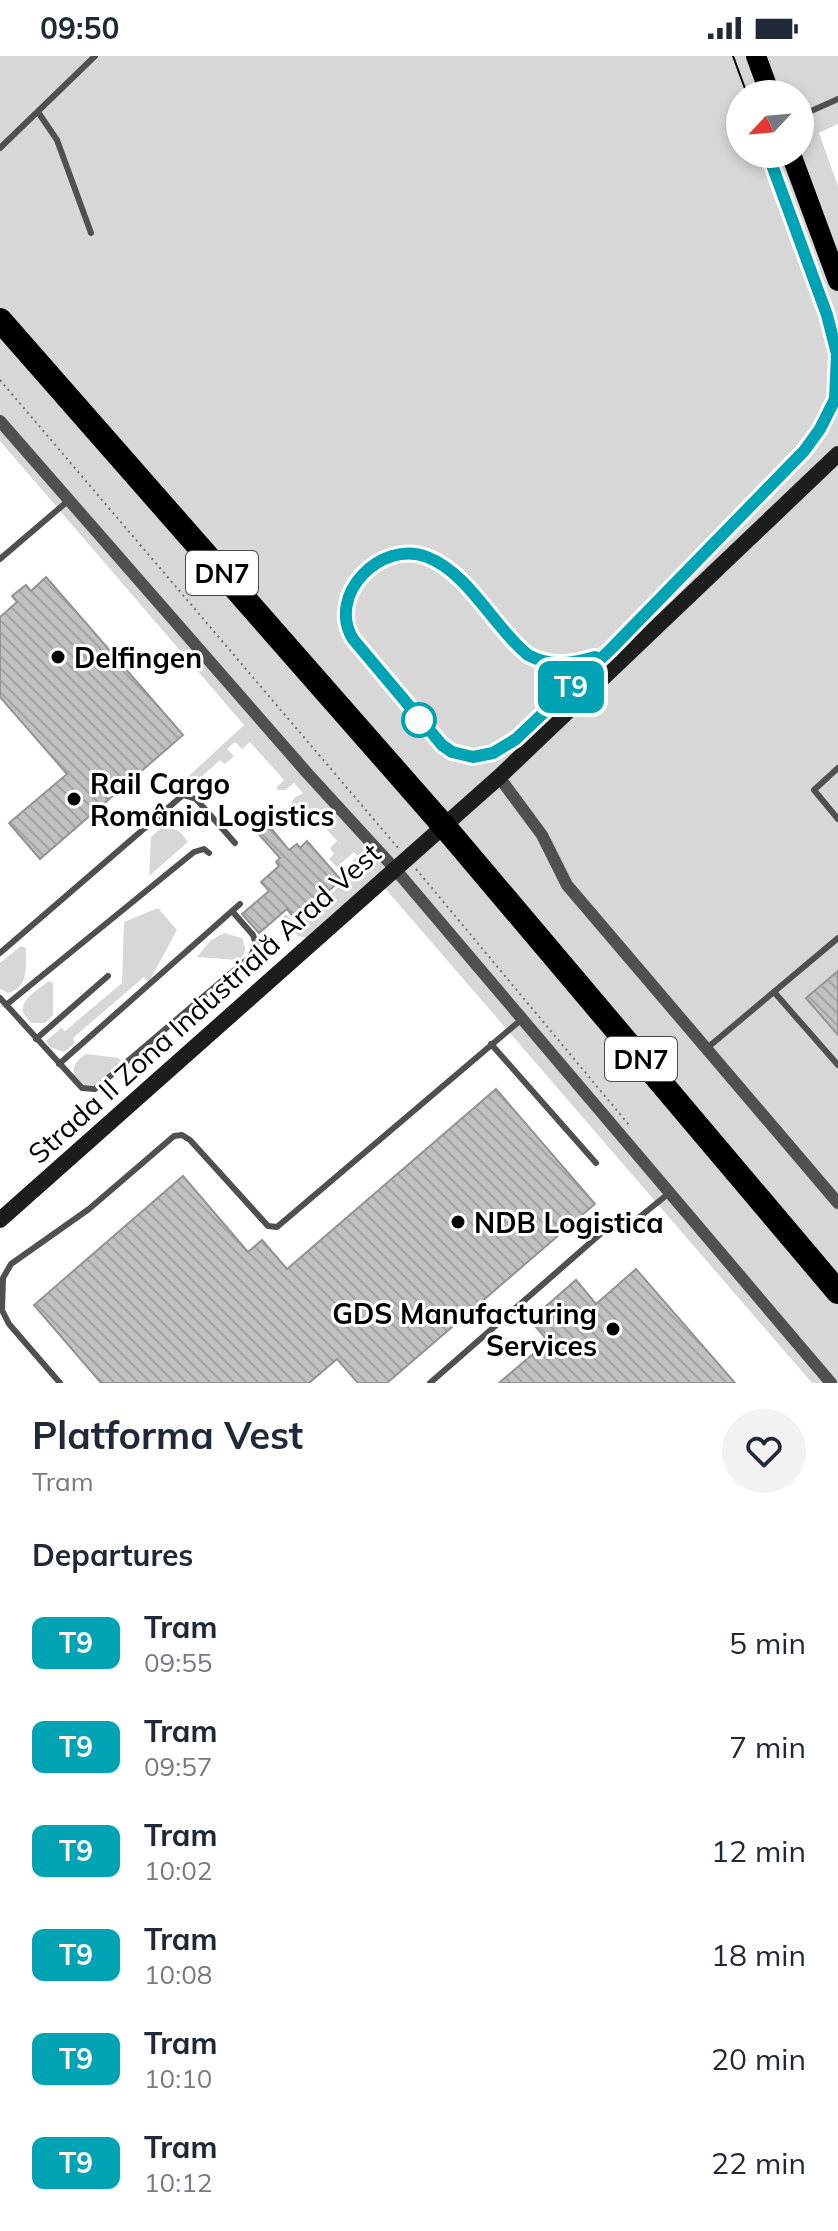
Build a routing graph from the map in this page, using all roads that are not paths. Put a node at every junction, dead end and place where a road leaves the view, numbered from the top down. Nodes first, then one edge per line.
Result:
1 (95, 56) edge
2 (756, 56) edge
3 (765, 80) edge
4 (838, 99) edge
5 (814, 110) edge
6 (38, 112) junction
7 (0, 148) edge
8 (796, 168) edge
9 (91, 233) dead end
10 (838, 281) edge
11 (0, 320) edge
12 (0, 421) edge
13 (838, 454) edge
14 (838, 468) edge
15 (803, 486) junction
16 (69, 500) junction
17 (0, 559) edge
18 (838, 768) edge
19 (499, 777) junction
20 (838, 819) edge
21 (444, 826) junction
22 (235, 843) dead end
23 (209, 853) dead end
24 (401, 863) junction
25 (240, 904) dead end
26 (232, 911) junction
27 (838, 938) edge
28 (0, 953) edge
29 (108, 976) dead end
30 (774, 992) junction
31 (0, 998) edge
32 (6, 1005) junction
33 (522, 1018) junction
34 (36, 1039) junction
35 (491, 1044) junction
36 (706, 1049) junction
37 (59, 1064) junction
38 (838, 1065) edge
39 (596, 1163) dead end
40 (670, 1192) junction
41 (838, 1203) edge
42 (0, 1220) edge
43 (838, 1292) edge
44 (825, 1381) edge
45 (60, 1383) edge
46 (430, 1383) edge

1 - 6 lane
2 - 3 main road
4 - 5 lane
6 - 7 lane
6 - 9 lane
8 - 10 main road
11 - 21 highway, DN7
12 - 16 street
13 - 15 street, Strada II Zona Industrială Arad Vest
14 - 15 street
15 - 19 street, Strada II Zona Industrială Arad Vest
16 - 17 lane
16 - 24 street
18 - 20 lane
19 - 21 street, Strada II Zona Industrială Arad Vest
19 - 36 street
21 - 24 street, Strada II Zona Industrială Arad Vest
21 - 43 highway, DN7
22 - 28 lane
23 - 32 lane
24 - 33 street
24 - 42 street, Strada II Zona Industrială Arad Vest
25 - 26 lane
26 - 37 lane
26 - 37 lane
27 - 30 lane
29 - 34 lane
30 - 36 lane
30 - 38 lane
31 - 32 lane
32 - 34 lane
33 - 35 lane
33 - 40 street
34 - 37 lane
35 - 39 lane
35 - 45 lane
36 - 41 street
40 - 44 street
40 - 46 lane

